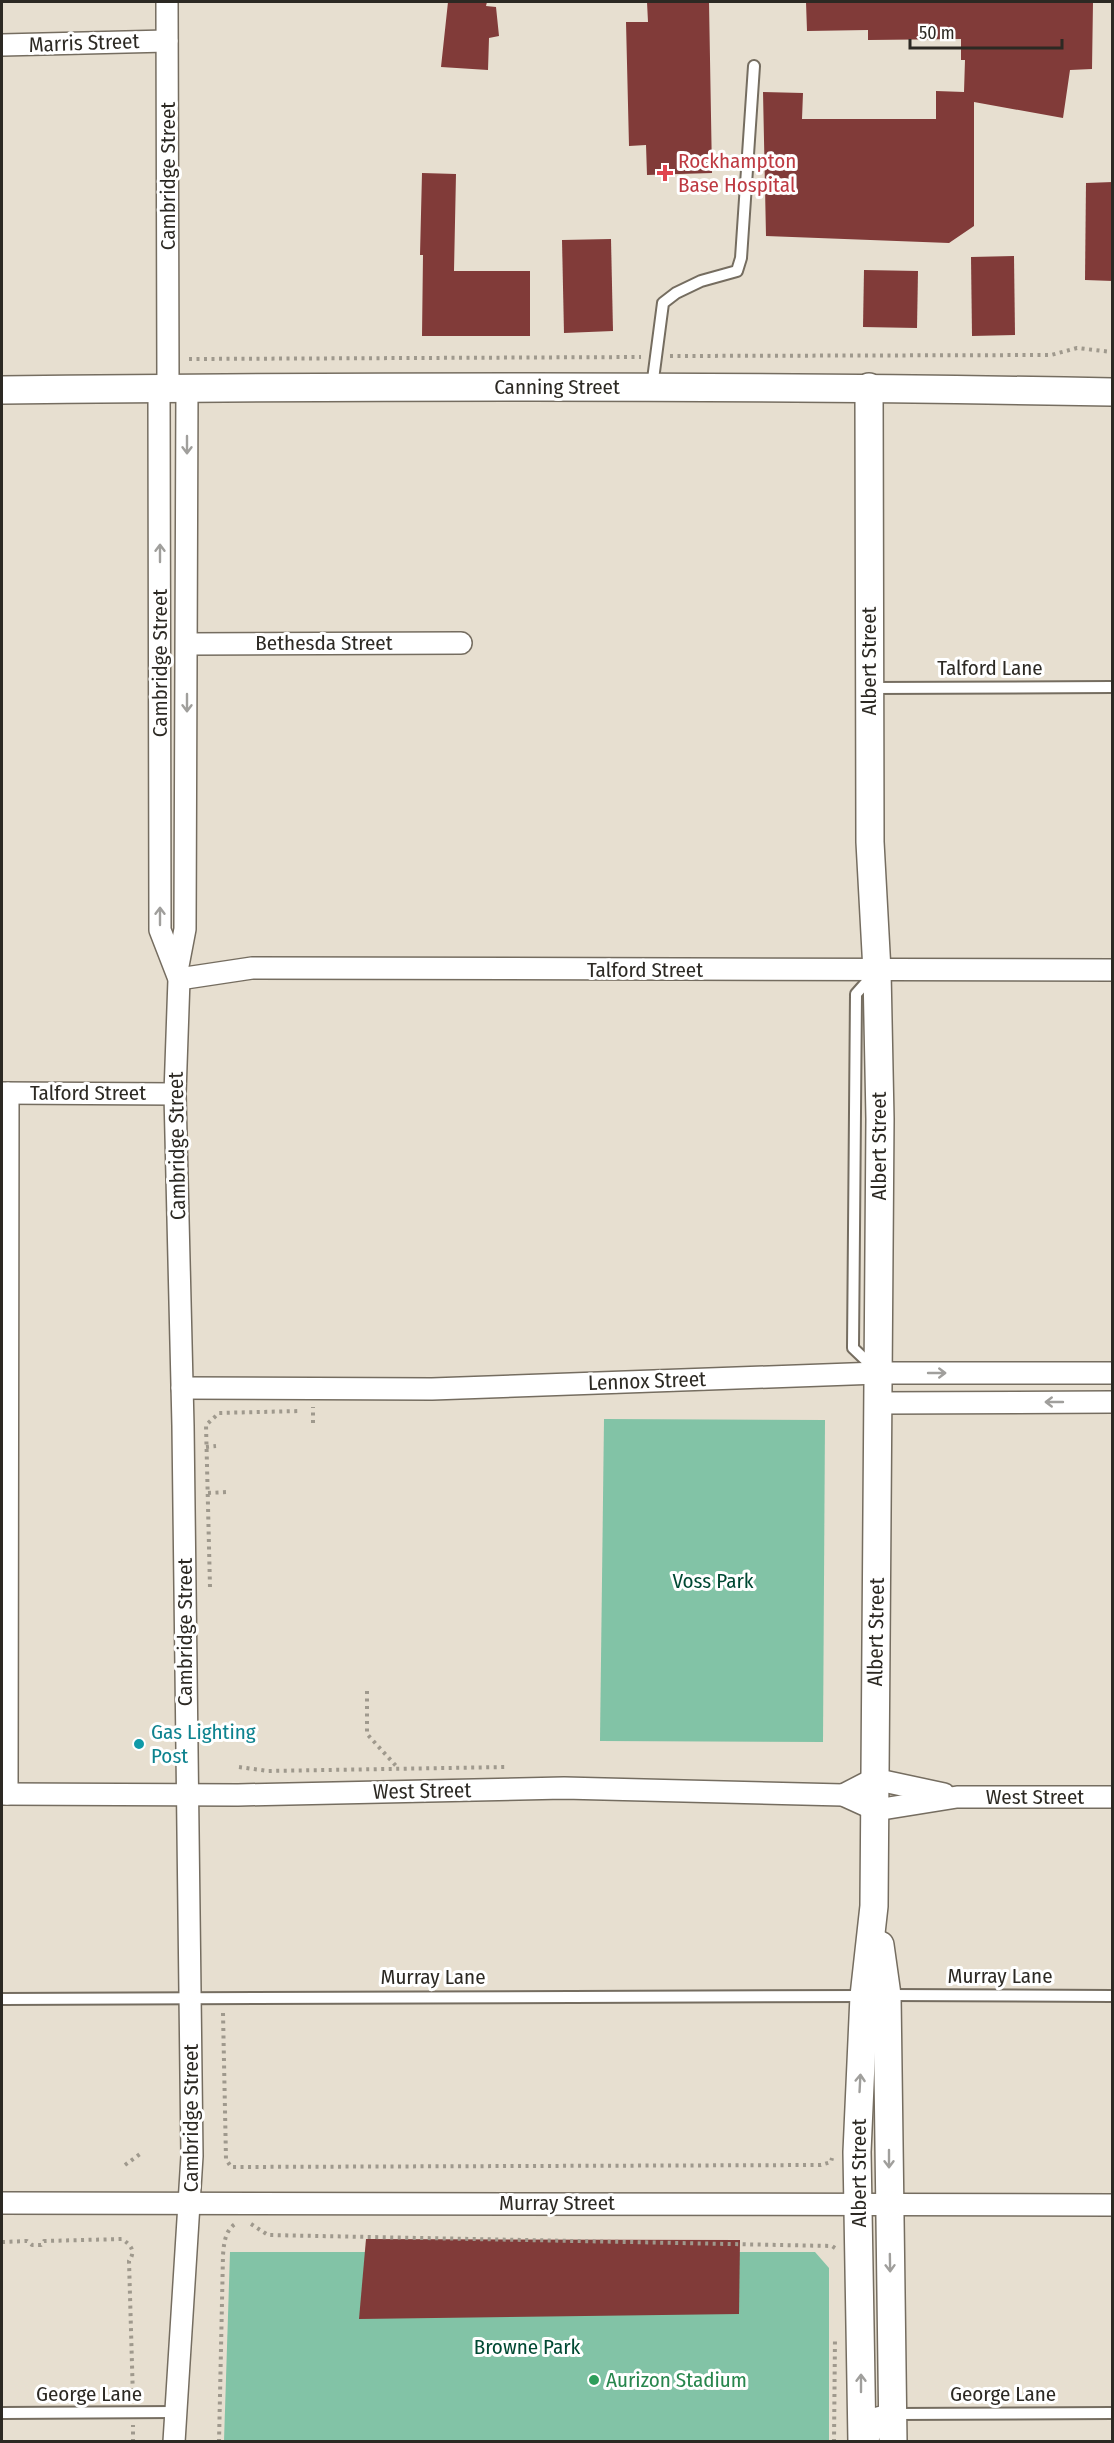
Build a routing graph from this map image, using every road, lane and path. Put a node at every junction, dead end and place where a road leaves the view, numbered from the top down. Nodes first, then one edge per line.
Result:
1 (167, 2) edge
2 (167, 41) junction
3 (2, 45) edge
4 (754, 66) dead end
5 (172, 387) junction
6 (652, 387) junction
7 (869, 387) junction
8 (2, 390) edge
9 (1113, 392) edge
10 (461, 643) dead end
11 (187, 644) junction
12 (1113, 687) edge
13 (868, 688) junction
14 (877, 970) junction
15 (1113, 970) edge
16 (178, 975) junction
17 (5, 1093) edge
18 (175, 1094) junction
19 (878, 1373) junction
20 (1113, 1373) edge
21 (182, 1389) junction
22 (1113, 1402) edge
23 (878, 1403) junction
24 (325, 1411) dead end
25 (216, 1446) dead end
26 (206, 1447) junction
27 (208, 1492) junction
28 (228, 1492) dead end
29 (210, 1587) dead end
30 (367, 1691) dead end
31 (398, 1767) dead end
32 (874, 1779) junction
33 (4, 1794) edge
34 (186, 1795) junction
35 (843, 1795) junction
36 (957, 1797) junction
37 (1113, 1797) edge
38 (876, 1810) junction
39 (876, 1995) junction
40 (1113, 1996) edge
41 (223, 1998) junction
42 (2, 1999) edge
43 (189, 1999) junction
44 (832, 2151) dead end
45 (140, 2154) dead end
46 (124, 2165) dead end
47 (191, 2202) junction
48 (2, 2203) edge
49 (889, 2204) junction
50 (857, 2205) junction
51 (1113, 2205) edge
52 (239, 2222) dead end
53 (249, 2223) dead end
54 (2, 2242) edge
55 (835, 2252) dead end
56 (835, 2335) dead end
57 (133, 2401) dead end
58 (176, 2412) junction
59 (2, 2413) edge
60 (1113, 2413) edge
61 (893, 2414) junction
62 (133, 2424) dead end
63 (175, 2440) edge
64 (133, 2442) edge
65 (219, 2442) edge
66 (834, 2442) edge
67 (864, 2442) edge
68 (893, 2442) edge

1 - 2 street, Cambridge Street
2 - 3 street, Marris Street
2 - 5 street, Cambridge Street
4 - 6 lane
5 - 6 street, Canning Street
5 - 8 street, Canning Street
5 -> 11 street, Cambridge Street
16 -> 5 street, Cambridge Street
6 - 7 street, Canning Street
7 - 9 street, Canning Street
7 - 13 street, Albert Street
10 - 11 street, Bethesda Street
11 -> 16 street, Cambridge Street
12 - 13 lane, Talford Lane
13 - 14 street, Albert Street
14 - 15 street, Talford Street
14 - 16 street, Talford Street
14 - 19 street, Albert Street
16 - 18 street, Cambridge Street
17 - 18 street, Talford Street
17 - 33 street
18 - 21 street, Cambridge Street
19 -> 20 street, Lennox Street
19 - 21 street, Lennox Street
19 - 23 street, Albert Street
21 - 34 street, Cambridge Street
22 -> 23 street
23 - 32 street, Albert Street
24 - 26 path
25 - 26 path
26 - 27 path
27 - 28 path
27 - 29 path
30 - 31 path
32 - 35 street, West Street
32 - 36 street, West Street
32 - 38 street, Albert Street
33 - 34 street, West Street
34 - 35 street, West Street
34 - 43 street, Cambridge Street
35 - 38 street, West Street
36 - 37 street, West Street
36 - 38 street, West Street
38 - 39 street, Albert Street
39 - 40 lane, Murray Lane
39 - 41 lane, Murray Lane
39 -> 49 street, Albert Street
50 -> 39 street, Albert Street
41 - 43 lane, Murray Lane
41 - 44 path
42 - 43 lane, Murray Lane
43 - 47 street, Cambridge Street
45 - 46 path
47 - 48 street, Murray Street
47 - 50 street, Murray Street
47 - 58 street, Cambridge Street
49 - 50 street, Murray Street
49 - 51 street, Murray Street
49 -> 61 street, Albert Street
67 -> 50 street, Albert Street
52 - 65 path
53 - 55 path
54 - 57 path
56 - 66 path
58 - 59 lane, George Lane
58 - 63 street, Cambridge Street
60 - 61 lane, George Lane
61 - 67 street, Albert Street
61 - 68 street, Albert Street
62 - 64 path

